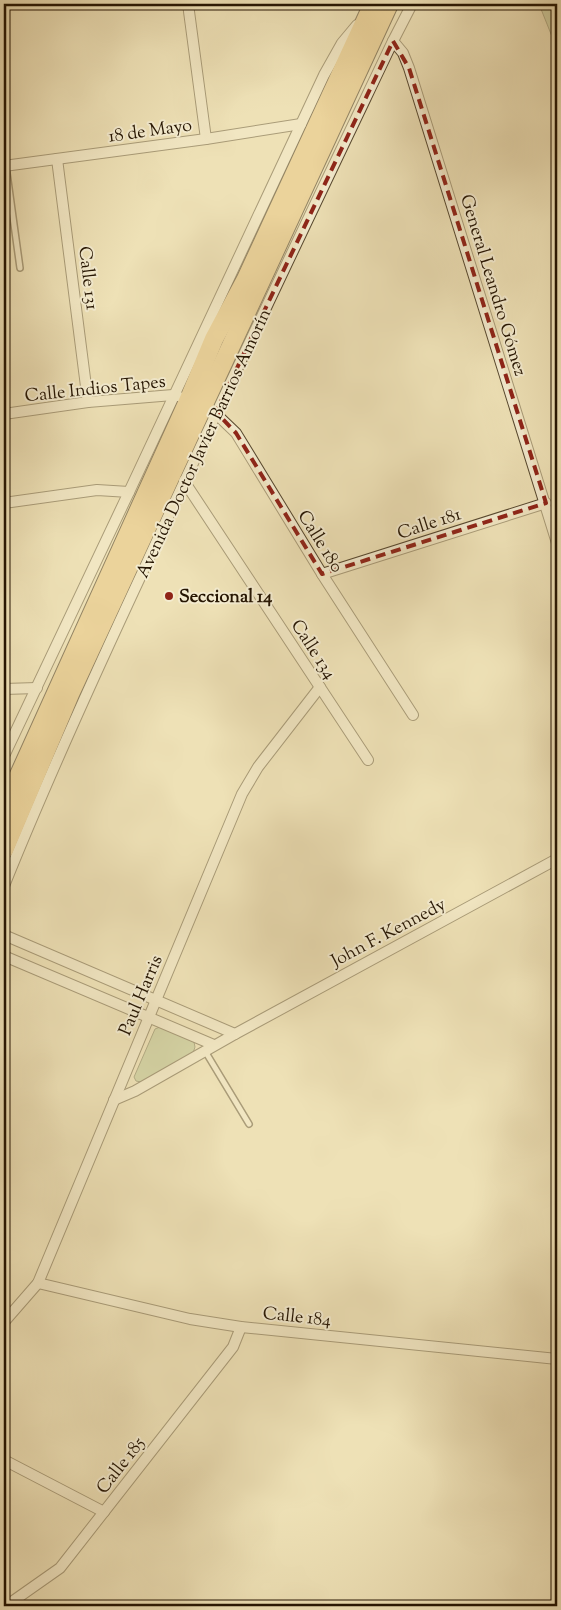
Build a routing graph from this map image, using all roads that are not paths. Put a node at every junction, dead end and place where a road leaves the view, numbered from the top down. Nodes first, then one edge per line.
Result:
1 (188, 4) edge
2 (389, 4) edge
3 (412, 4) edge
4 (371, 7) edge
5 (393, 41) junction
6 (301, 124) junction
7 (206, 139) junction
8 (57, 159) junction
9 (5, 166) edge
10 (20, 268) dead end
11 (88, 402) junction
12 (196, 403) junction
13 (4, 414) edge
14 (184, 481) junction
15 (129, 492) junction
16 (4, 503) edge
17 (546, 503) junction
18 (557, 543) edge
19 (322, 574) junction
20 (320, 687) junction
21 (37, 688) junction
22 (4, 689) edge
23 (413, 715) dead end
24 (4, 756) edge
25 (368, 760) dead end
26 (4, 808) edge
27 (4, 850) edge
28 (557, 859) edge
29 (4, 886) edge
30 (4, 935) edge
31 (4, 956) edge
32 (156, 1000) junction
33 (148, 1018) junction
34 (235, 1034) junction
35 (214, 1045) junction
36 (205, 1051) junction
37 (114, 1100) junction
38 (248, 1124) dead end
39 (38, 1283) junction
40 (4, 1322) edge
41 (241, 1327) junction
42 (557, 1359) edge
43 (4, 1460) edge
44 (104, 1512) junction
45 (6, 1606) edge

1 - 7 street
2 - 12 highway, Avenida Doctor Javier Barrios Amorín
3 - 5 street, Avenida Doctor Javier Barrios Amorín
4 - 6 street, Avenida Doctor Javier Barrios Amorín
4 - 12 highway, Avenida Doctor Javier Barrios Amorín
5 - 12 street, Avenida Doctor Javier Barrios Amorín
5 - 17 street, General Leandro Gómez
6 - 7 street, 18 de Mayo
6 - 12 street, Avenida Doctor Javier Barrios Amorín
7 - 8 street, 18 de Mayo
8 - 9 street, 18 de Mayo
8 - 11 street, Calle 131
9 - 10 lane
11 - 12 street, Calle Indios Tapes
11 - 13 street, Calle Indios Tapes
12 - 14 street, Avenida Doctor Javier Barrios Amorín
12 - 15 street, Avenida Doctor Javier Barrios Amorín
12 - 19 street, Calle 180
12 - 26 highway, Avenida Doctor Javier Barrios Amorín
12 - 27 highway, Avenida Doctor Javier Barrios Amorín
14 - 20 street, Calle 134
14 - 29 street, Avenida Doctor Javier Barrios Amorín
15 - 16 street
15 - 21 street, Avenida Doctor Javier Barrios Amorín
17 - 18 street, General Leandro Gómez
17 - 19 street, Calle 181
19 - 23 street, Calle 180
20 - 25 street, Calle 134
20 - 32 street, Paul Harris
21 - 22 street
21 - 24 street, Avenida Doctor Javier Barrios Amorín
28 - 34 street, John F. Kennedy
30 - 32 street
31 - 33 street
32 - 33 street, Paul Harris
32 - 34 street
33 - 35 street
33 - 37 street, Paul Harris
34 - 35 street, John F. Kennedy
35 - 36 street, John F. Kennedy
36 - 37 street, John F. Kennedy
36 - 38 lane
37 - 39 street, Paul Harris
39 - 40 street, Paul Harris
39 - 41 street, Calle 184
41 - 42 street, Calle 184
41 - 44 street, Calle 185
43 - 44 street
44 - 45 street, Calle 185

